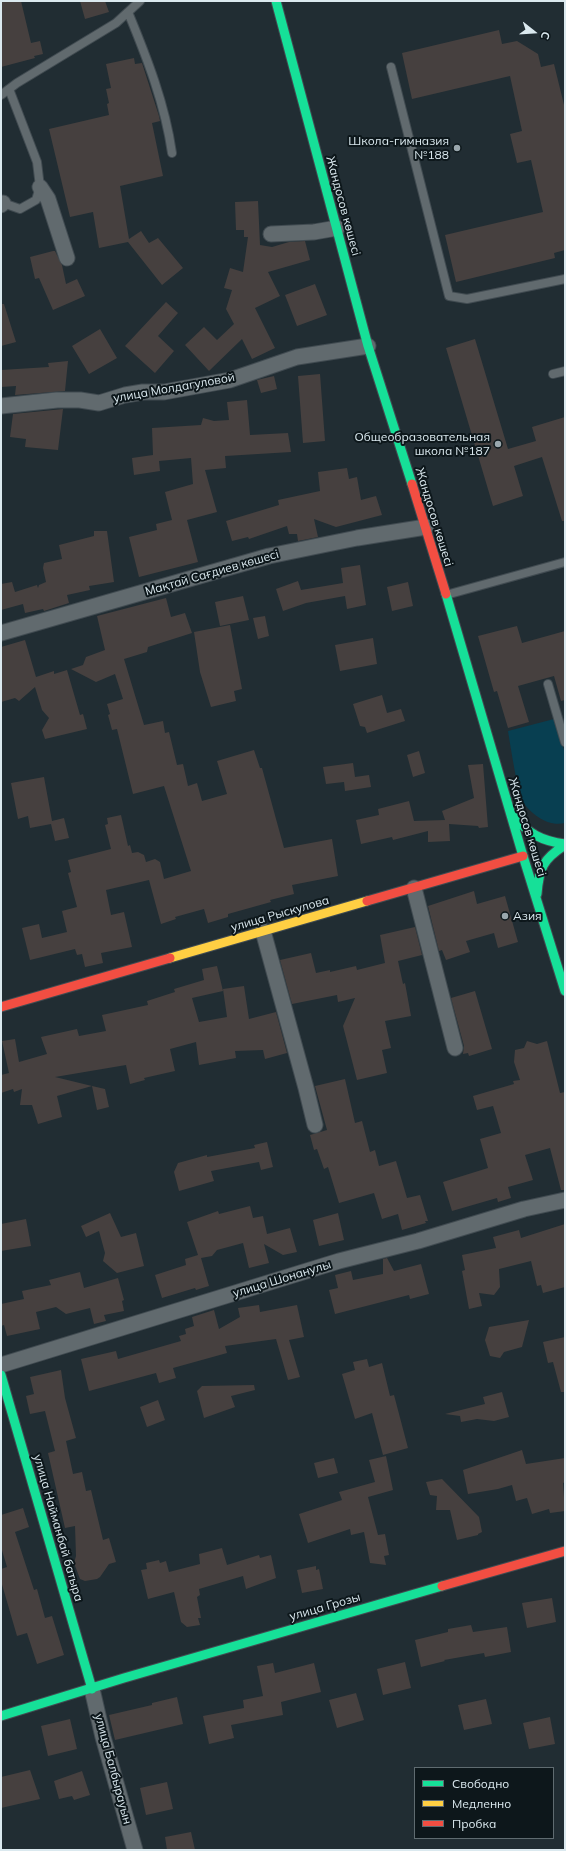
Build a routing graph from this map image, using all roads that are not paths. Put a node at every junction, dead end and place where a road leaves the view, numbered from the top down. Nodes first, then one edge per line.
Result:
1 (140, 1) edge
2 (276, 1) edge
3 (128, 12) junction
4 (391, 66) dead end
5 (9, 89) junction
6 (1, 95) edge
7 (172, 153) dead end
8 (40, 186) junction
9 (2, 202) edge
10 (337, 228) junction
11 (271, 234) dead end
12 (67, 258) dead end
13 (565, 279) edge
14 (368, 346) junction
15 (565, 370) edge
16 (553, 374) dead end
17 (1, 406) edge
18 (426, 527) junction
19 (565, 562) edge
20 (445, 596) junction
21 (1, 633) edge
22 (548, 684) dead end
23 (565, 742) edge
24 (509, 810) junction
25 (565, 844) edge
26 (544, 850) dead end
27 (526, 855) junction
28 (414, 888) junction
29 (537, 901) junction
30 (263, 931) junction
31 (565, 991) edge
32 (1, 1007) edge
33 (455, 1048) dead end
34 (315, 1125) dead end
35 (565, 1200) edge
36 (1, 1365) edge
37 (1, 1375) edge
38 (565, 1551) edge
39 (92, 1689) junction
40 (1, 1716) edge
41 (135, 1850) edge

1 - 3 lane
2 - 10 street, Жандосов көшесі
3 - 5 lane
3 - 7 lane
4 - 13 lane
5 - 6 lane
5 - 8 lane
8 - 9 lane
8 - 12 street
10 - 11 street
10 - 14 street, Жандосов көшесі
14 - 17 street, улица Молдагуловой
14 - 18 street, Жандосов көшесі
15 - 16 lane
18 - 20 street, Жандосов көшесі
18 - 21 street, Мақтай Сағдиев көшесі
19 - 20 lane
20 - 24 street, Жандосов көшесі
22 - 23 lane
24 - 25 street
24 - 27 street, Жандосов көшесі
25 - 26 street
25 - 29 street
27 - 28 street, улица Рыскулова
27 - 29 street, Жандосов көшесі
28 - 30 street, улица Рыскулова
28 - 33 street
29 - 31 street, Жандосов көшесі
30 - 32 street, улица Рыскулова
30 - 34 street
35 - 36 street, улица Шонанулы
37 - 39 street, улица Найманбай батыра
38 - 39 street, улица Грозы
39 - 40 street, улица Грозы
39 - 41 street, улица Балбырауын

